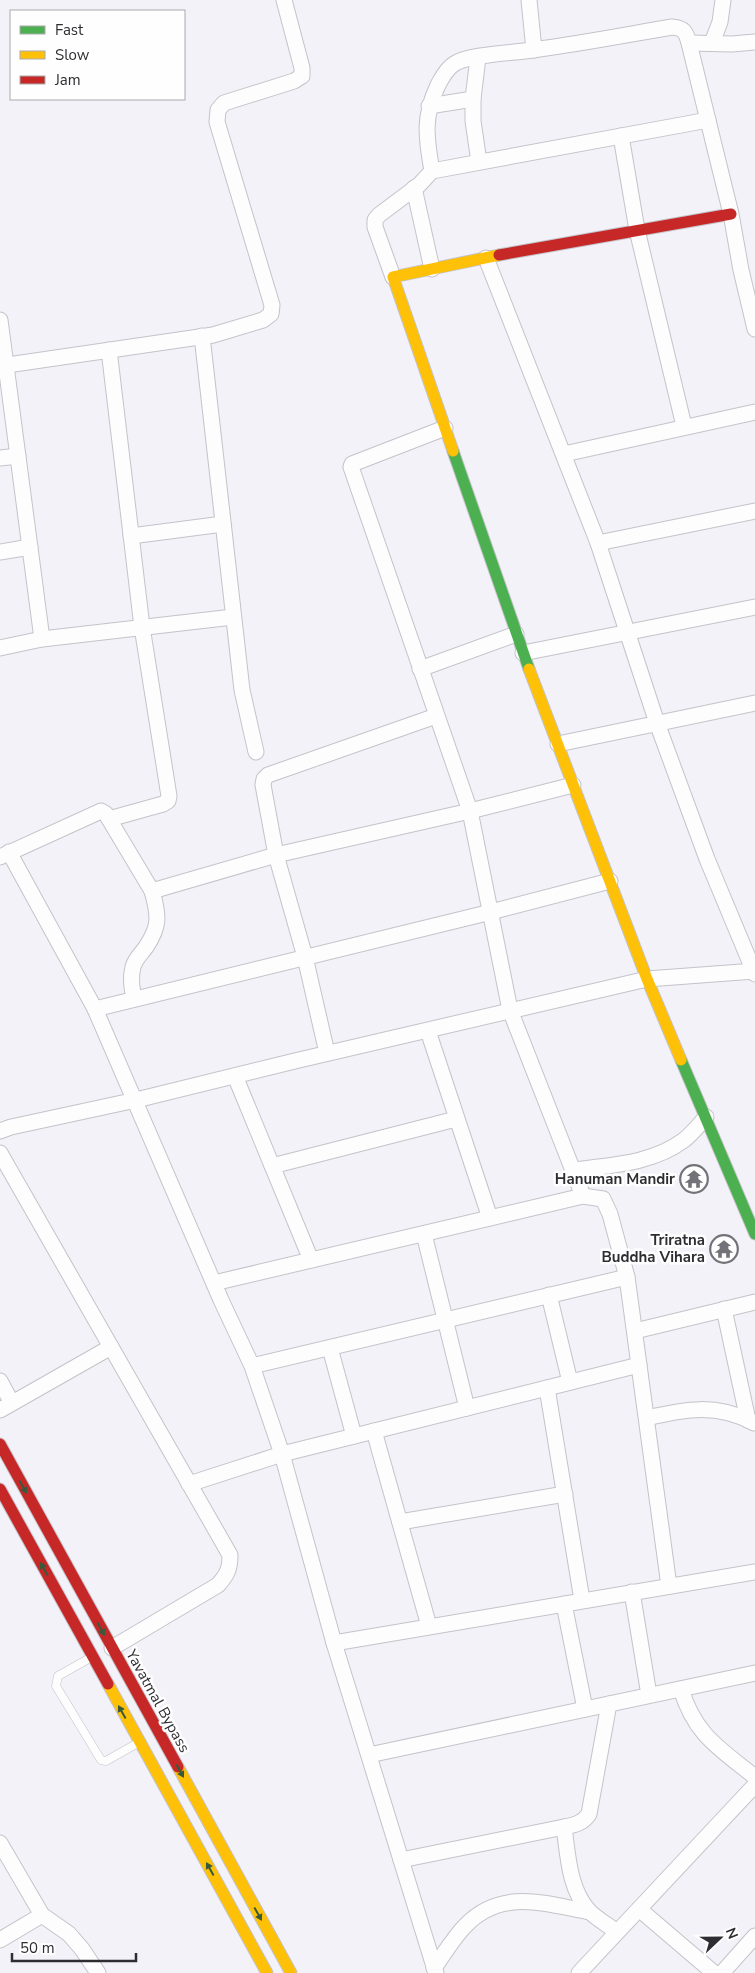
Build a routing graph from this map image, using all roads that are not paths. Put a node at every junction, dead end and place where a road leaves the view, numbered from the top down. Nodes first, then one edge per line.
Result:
1 (284, 0) edge
2 (529, 0) edge
3 (723, 0) edge
4 (755, 42) edge
5 (689, 43) junction
6 (712, 43) junction
7 (534, 50) junction
8 (478, 58) junction
9 (473, 99) junction
10 (429, 106) junction
11 (708, 120) junction
12 (620, 136) junction
13 (479, 162) junction
14 (432, 171) junction
15 (414, 188) junction
16 (732, 214) junction
17 (637, 230) junction
18 (486, 258) junction
19 (432, 269) junction
20 (393, 277) junction
21 (752, 300) edge
22 (0, 320) edge
23 (755, 329) edge
24 (202, 336) junction
25 (109, 350) junction
26 (3, 366) edge
27 (755, 412) edge
28 (684, 426) junction
29 (445, 428) junction
30 (564, 454) junction
31 (18, 456) junction
32 (0, 458) edge
33 (755, 511) edge
34 (222, 524) junction
35 (131, 536) junction
36 (598, 542) junction
37 (30, 547) junction
38 (0, 552) edge
39 (755, 607) edge
40 (233, 617) junction
41 (142, 627) junction
42 (627, 631) junction
43 (516, 634) junction
44 (42, 638) junction
45 (0, 648) edge
46 (523, 653) junction
47 (420, 669) junction
48 (755, 703) edge
49 (436, 716) junction
50 (657, 723) junction
51 (558, 744) junction
52 (256, 752) dead end
53 (573, 785) junction
54 (470, 811) junction
55 (109, 819) junction
56 (4, 854) edge
57 (276, 854) junction
58 (610, 881) junction
59 (152, 891) junction
60 (490, 912) junction
61 (304, 957) junction
62 (755, 972) edge
63 (647, 979) junction
64 (134, 999) junction
65 (95, 1009) junction
66 (510, 1010) junction
67 (428, 1031) junction
68 (327, 1053) junction
69 (235, 1076) junction
70 (136, 1100) junction
71 (706, 1117) junction
72 (456, 1119) junction
73 (0, 1132) edge
74 (0, 1153) edge
75 (272, 1166) junction
76 (573, 1170) junction
77 (583, 1196) junction
78 (490, 1218) junction
79 (424, 1234) junction
80 (755, 1234) edge
81 (311, 1260) junction
82 (627, 1277) junction
83 (214, 1283) junction
84 (550, 1295) junction
85 (755, 1302) edge
86 (724, 1309) junction
87 (446, 1320) junction
88 (635, 1331) junction
89 (111, 1347) junction
90 (330, 1348) junction
91 (639, 1365) junction
92 (252, 1366) junction
93 (0, 1382) edge
94 (570, 1382) junction
95 (547, 1388) junction
96 (6, 1406) edge
97 (467, 1408) junction
98 (647, 1418) junction
99 (751, 1422) edge
100 (374, 1431) junction
101 (354, 1436) junction
102 (0, 1444) edge
103 (282, 1454) junction
104 (189, 1484) junction
105 (0, 1489) edge
106 (564, 1494) junction
107 (15, 1516) junction
108 (400, 1522) junction
109 (0, 1524) edge
110 (755, 1572) edge
111 (670, 1586) junction
112 (632, 1592) junction
113 (582, 1600) junction
114 (564, 1604) junction
115 (429, 1626) junction
116 (334, 1643) junction
117 (112, 1648) junction
118 (92, 1657) junction
119 (755, 1673) edge
120 (681, 1688) junction
121 (649, 1696) junction
122 (609, 1704) junction
123 (585, 1709) junction
124 (139, 1742) junction
125 (369, 1755) junction
126 (755, 1778) edge
127 (755, 1785) edge
128 (564, 1827) junction
129 (0, 1843) edge
130 (401, 1860) junction
131 (639, 1909) junction
132 (590, 1912) junction
133 (42, 1915) junction
134 (617, 1932) junction
135 (755, 1936) edge
136 (0, 1940) edge
137 (435, 1971) edge
138 (98, 1973) edge
139 (267, 1973) edge
140 (291, 1973) edge
141 (579, 1973) edge
142 (714, 1973) edge
143 (722, 1973) edge

1 - 24 street
2 - 7 street
3 - 6 street
4 - 6 street
5 - 6 street
5 - 7 street
5 - 11 street
7 - 8 street
8 - 9 street
8 - 10 street
9 - 10 street
9 - 13 street
10 - 14 street
11 - 12 street
11 - 16 street
12 - 13 street
12 - 17 street
13 - 14 street
14 - 15 street
15 - 19 street
15 - 20 street
16 - 17 street
16 - 21 street
17 - 18 street
17 - 28 street
18 - 19 street
18 - 30 street
19 - 20 street
20 - 29 street
21 - 23 street
22 - 26 street
24 - 25 street
24 - 34 street
25 - 26 street
25 - 35 street
26 - 31 street
27 - 28 street
28 - 30 street
29 - 43 street
29 - 47 street
30 - 36 street
31 - 32 street
31 - 37 street
33 - 36 street
34 - 35 street
34 - 40 street
35 - 41 street
36 - 42 street
37 - 38 street
37 - 44 street
39 - 42 street
40 - 41 street
40 - 52 street
41 - 44 street
41 - 55 street
42 - 46 street
42 - 50 street
43 - 46 street
43 - 47 street
44 - 45 street
46 - 51 street
47 - 49 street
48 - 50 street
49 - 54 street
49 - 57 street
50 - 51 street
50 - 62 street
51 - 53 street
53 - 54 street
53 - 58 street
54 - 57 street
54 - 60 street
55 - 56 street
55 - 59 street
56 - 65 street
57 - 59 street
57 - 61 street
58 - 60 street
58 - 63 street
59 - 64 street
60 - 61 street
60 - 66 street
61 - 64 street
61 - 68 street
62 - 63 street
63 - 66 street
63 - 71 street
64 - 65 street
65 - 70 street
66 - 67 street
66 - 76 street
67 - 68 street
67 - 72 street
68 - 69 street
69 - 70 street
69 - 75 street
70 - 73 street
70 - 83 street
71 - 76 street
71 - 80 street
72 - 75 street
72 - 78 street
74 - 89 street
75 - 81 street
76 - 77 street
77 - 78 street
77 - 82 street
78 - 79 street
79 - 81 street
79 - 87 street
81 - 83 street
82 - 84 street
82 - 88 street
83 - 92 street
84 - 87 street
84 - 94 street
85 - 86 street
86 - 88 street
86 - 99 street
87 - 90 street
87 - 97 street
88 - 91 street
89 - 96 street
89 - 104 street
90 - 92 street
90 - 101 street
91 - 94 street
91 - 98 street
92 - 103 street
93 - 96 street
94 - 95 street
95 - 97 street
95 - 106 street
97 - 100 street
98 - 99 street
98 - 111 street
100 - 101 street
100 - 108 street
101 - 103 street
102 -> 117 street, Yavatmal Bypass
103 - 104 street
103 - 116 street
104 - 117 street
105 - 107 street
106 - 108 street
106 - 113 street
107 - 109 street
118 -> 107 street
108 - 115 street
110 - 111 street
111 - 112 street
112 - 113 street
112 - 121 street
113 - 114 street
114 - 115 street
114 - 123 street
115 - 116 street
116 - 125 street
117 -> 140 street, Yavatmal Bypass
124 -> 118 street
118 - 124 lane
119 - 120 street
120 - 121 street
120 - 126 street
121 - 122 street
122 - 123 street
122 - 128 street
123 - 125 street
139 -> 124 street
125 - 130 street
127 - 131 street
128 - 130 street
128 - 132 street
129 - 133 street
130 - 137 street
131 - 134 street
131 - 142 street
132 - 134 street
132 - 137 street
133 - 136 street
133 - 138 street
134 - 141 street
135 - 143 street

